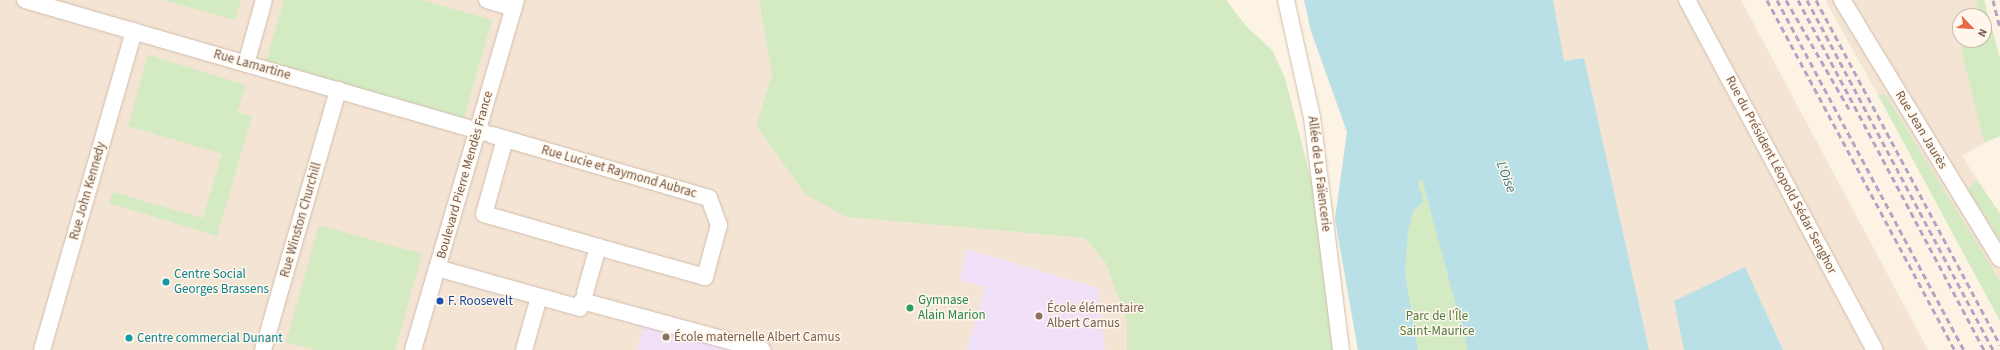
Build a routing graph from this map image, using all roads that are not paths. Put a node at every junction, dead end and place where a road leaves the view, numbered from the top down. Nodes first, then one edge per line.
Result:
1 (25, 0) edge
2 (264, 0) edge
3 (487, 0) edge
4 (1286, 0) edge
5 (1687, 0) edge
6 (1842, 0) edge
7 (515, 4) edge
8 (134, 31) junction
9 (246, 64) junction
10 (338, 90) junction
11 (490, 134) junction
12 (598, 247) junction
13 (2000, 259) edge
14 (437, 268) junction
15 (584, 293) dead end
16 (539, 297) junction
17 (42, 350) edge
18 (263, 350) edge
19 (413, 350) edge
20 (524, 350) edge
21 (762, 350) edge
22 (1341, 350) edge
23 (1874, 350) edge

1 - 8 street, Rue Lamartine
2 - 9 street
3 - 7 street
4 - 22 street, Allée de La Faïencerie
5 - 23 street, Rue du Président Léopold Sédar Senghor
6 - 13 street, Rue Jean Jaurès
7 - 11 street, Boulevard Pierre Mendès France
8 - 9 street, Rue Lamartine
8 - 17 street, Rue John Kennedy
9 - 10 street, Rue Lamartine
10 - 11 street, Rue Lamartine
10 - 18 street, Rue Winston Churchill
11 - 12 street, Rue Lucie et Raymond Aubrac
11 - 12 street, Rue Lucie et Raymond Aubrac
11 - 14 street, Boulevard Pierre Mendès France
12 - 15 street
14 - 16 street
14 - 19 street, Boulevard Pierre Mendès France
16 - 20 street
16 - 21 street

